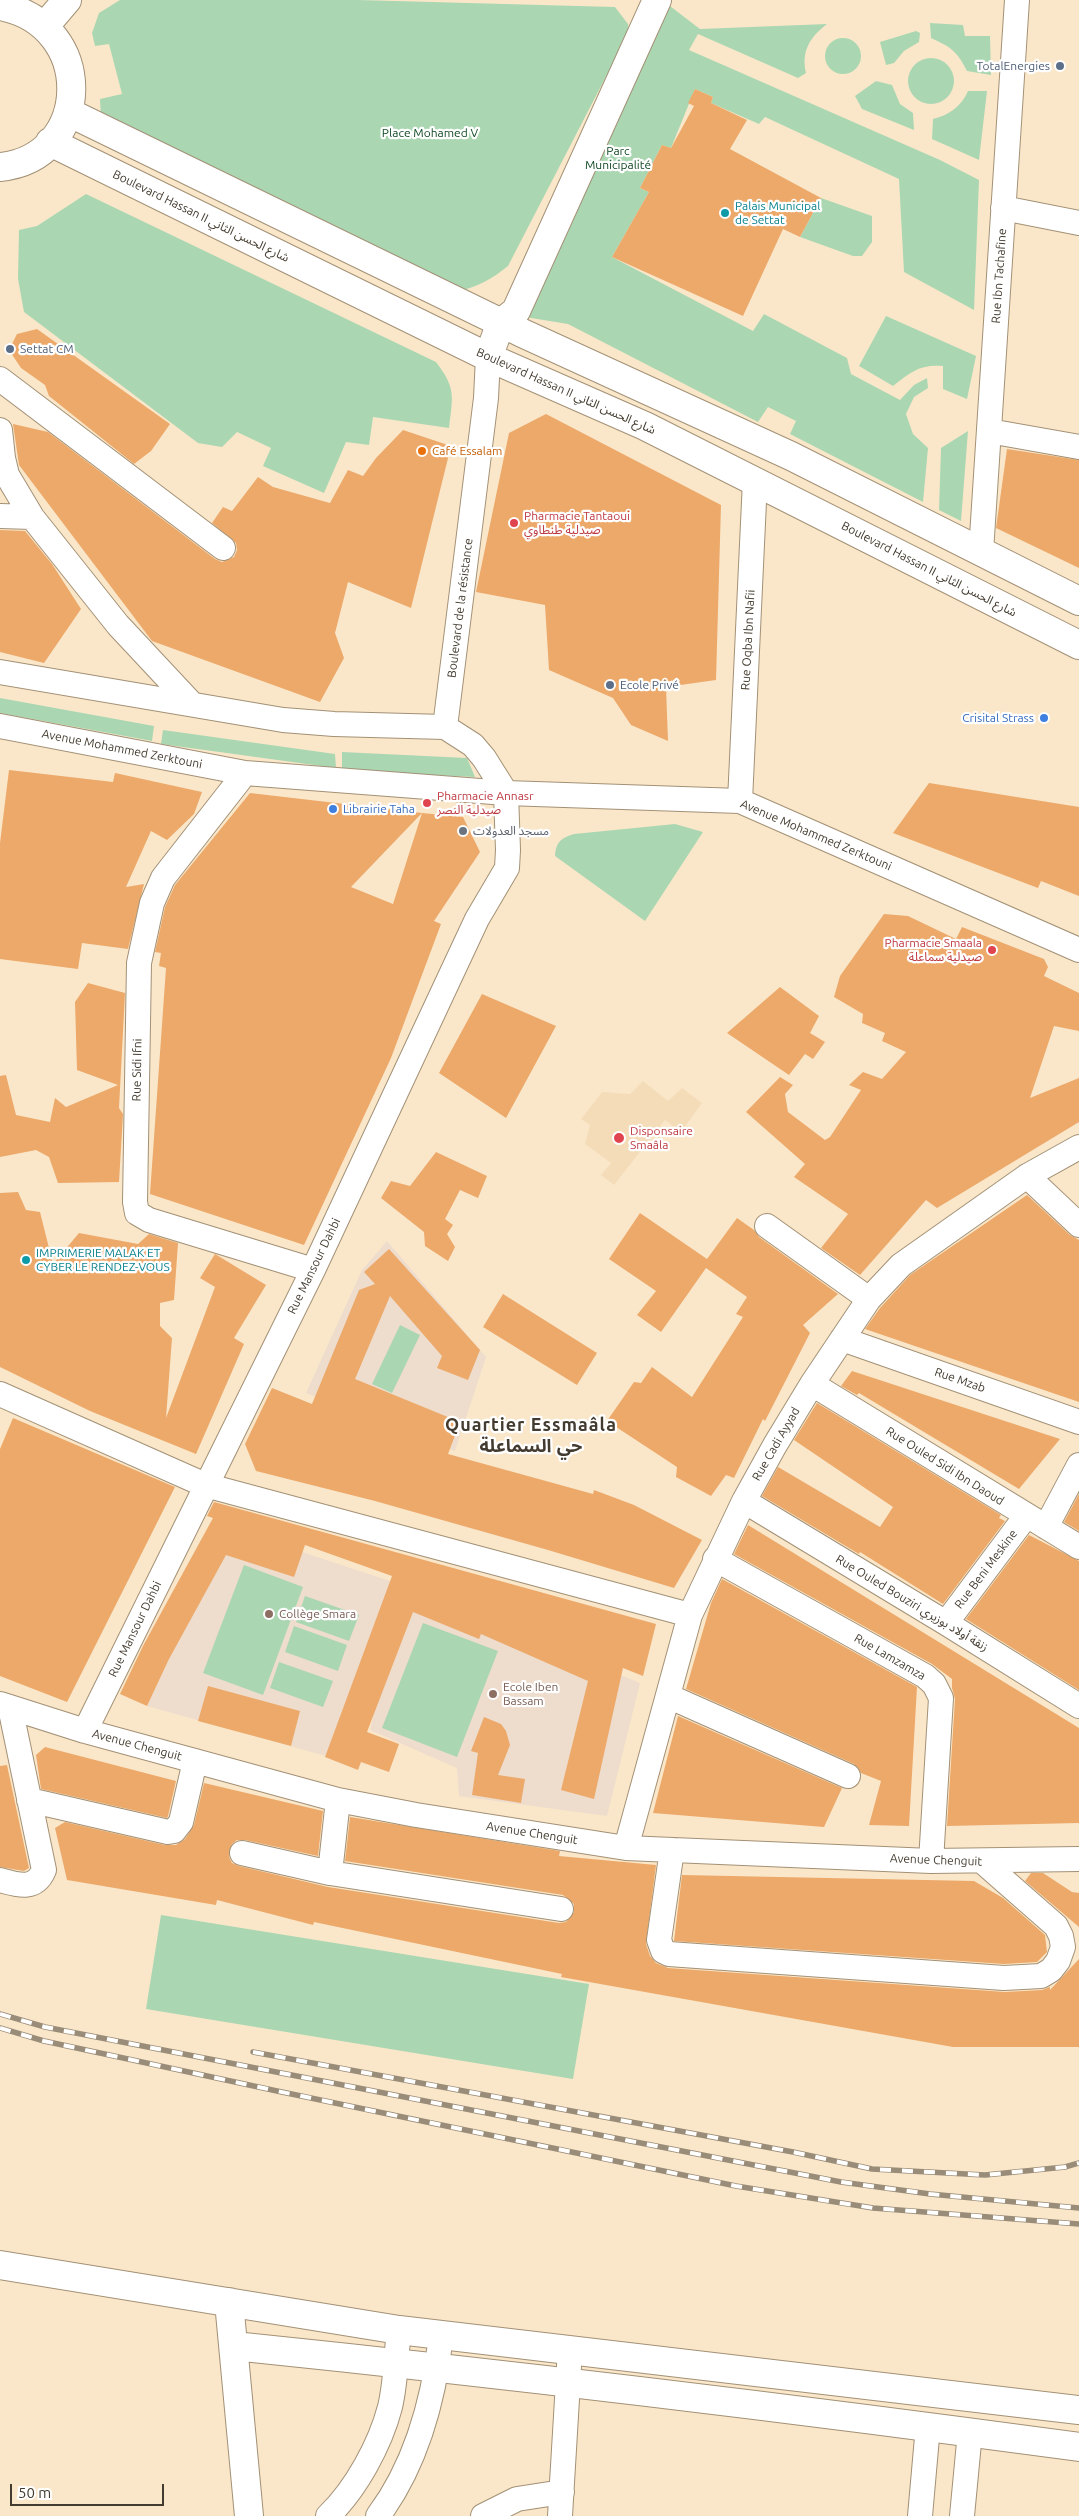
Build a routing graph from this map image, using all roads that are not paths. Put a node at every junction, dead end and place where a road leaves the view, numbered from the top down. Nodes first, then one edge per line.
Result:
1 (68, 0) edge
2 (658, 0) edge
3 (1016, 0) edge
4 (0, 6) edge
5 (45, 26) junction
6 (68, 112) junction
7 (50, 142) junction
8 (0, 167) edge
9 (1003, 208) junction
10 (1079, 223) edge
11 (512, 322) junction
12 (496, 361) junction
13 (0, 379) edge
14 (0, 430) edge
15 (989, 431) junction
16 (1079, 446) edge
17 (755, 480) junction
18 (0, 516) edge
19 (32, 517) junction
20 (223, 548) dead end
21 (980, 552) junction
22 (1079, 601) edge
23 (1079, 645) edge
24 (0, 672) edge
25 (190, 702) junction
26 (0, 726) edge
27 (445, 727) junction
28 (245, 773) junction
29 (506, 793) junction
30 (740, 800) junction
31 (1079, 950) edge
32 (1079, 1147) edge
33 (1027, 1176) junction
34 (1079, 1225) edge
35 (767, 1226) dead end
36 (313, 1270) junction
37 (869, 1299) junction
38 (842, 1339) junction
39 (812, 1384) junction
40 (1, 1398) edge
41 (1079, 1422) edge
42 (1079, 1465) edge
43 (205, 1485) junction
44 (744, 1501) junction
45 (1036, 1522) junction
46 (1079, 1547) edge
47 (715, 1559) junction
48 (690, 1615) junction
49 (946, 1622) junction
50 (668, 1696) junction
51 (5, 1705) edge
52 (1079, 1706) edge
53 (86, 1731) junction
54 (194, 1761) junction
55 (848, 1776) dead end
56 (29, 1800) junction
57 (338, 1800) junction
58 (626, 1848) junction
59 (672, 1850) junction
60 (242, 1853) dead end
61 (1079, 1859) edge
62 (931, 1861) junction
63 (983, 1862) junction
64 (330, 1873) junction
65 (0, 1880) edge
66 (560, 1909) dead end
67 (0, 2265) edge
68 (229, 2302) junction
69 (398, 2330) junction
70 (442, 2336) junction
71 (234, 2346) junction
72 (570, 2349) junction
73 (396, 2362) junction
74 (438, 2366) junction
75 (569, 2384) junction
76 (1079, 2410) edge
77 (928, 2426) junction
78 (970, 2432) junction
79 (1079, 2447) edge
80 (562, 2492) junction
81 (249, 2516) edge
82 (328, 2516) edge
83 (378, 2516) edge
84 (483, 2516) edge
85 (560, 2516) edge
86 (920, 2516) edge
87 (962, 2516) edge

1 - 5 main road
2 - 11 main road, Boulevard de la résistance
3 - 9 street, Rue Ibn Tachafine
4 - 5 main road
5 - 6 main road
6 - 7 main road
6 - 11 main road
7 - 8 main road
7 - 12 main road, Boulevard Hassan II شارع الحسن الثاني
9 - 10 street
9 - 15 street, Rue Ibn Tachafine
11 - 12 main road, Boulevard de la résistance
11 - 21 main road
12 - 17 main road, Boulevard Hassan II شارع الحسن الثاني
12 - 27 street, Boulevard de la résistance
13 - 20 street
14 - 19 street
15 - 16 street
15 - 21 street, Rue Ibn Tachafine
17 - 23 main road, Boulevard Hassan II شارع الحسن الثاني
17 - 30 street, Rue Oqba Ibn Nafii
18 - 19 street
19 - 25 street
21 - 22 main road
24 - 25 street
25 - 27 street
26 - 28 street, Avenue Mohammed Zerktouni
27 - 29 street
28 - 29 street, Avenue Mohammed Zerktouni
28 - 36 street, Rue Sidi Ifni
29 - 30 street, Avenue Mohammed Zerktouni
29 - 36 street, Rue Mansour Dahbi
30 - 31 street, Avenue Mohammed Zerktouni
32 - 33 street, Rue Cadi Ayyad
33 - 34 street
33 - 37 street, Rue Cadi Ayyad
35 - 37 street
36 - 43 street, Rue Mansour Dahbi
37 - 38 street, Rue Cadi Ayyad
38 - 39 street, Rue Cadi Ayyad
38 - 41 street, Rue Mzab
39 - 44 street, Rue Cadi Ayyad
39 - 45 street, Rue Ouled Sidi Ibn Daoud
40 - 43 street
42 - 45 street, Rue Beni Meskine
43 - 48 street
43 - 53 street, Rue Mansour Dahbi
44 - 47 street, Rue Cadi Ayyad
44 - 49 street, Rue Ouled Bouziri زنقة أولاد بوزيري
45 - 46 street, Rue Ouled Sidi Ibn Daoud
45 - 49 street, Rue Beni Meskine
47 - 48 street, Rue Cadi Ayyad
47 - 62 street, Rue Lamzamza
48 - 50 street, Rue Cadi Ayyad
49 - 52 street, Rue Ouled Bouziri زنقة أولاد بوزيري
50 - 55 street
50 - 58 street, Rue Cadi Ayyad
51 - 53 street, Avenue Chenguit
51 - 56 street
53 - 54 street, Avenue Chenguit
54 - 56 street
54 - 57 street, Avenue Chenguit
56 - 65 street
57 - 58 street, Avenue Chenguit
57 - 64 street
58 - 59 street, Avenue Chenguit
59 - 62 street, Avenue Chenguit
59 - 63 street
60 - 64 street
61 - 63 street, Avenue Chenguit
62 - 63 street, Avenue Chenguit
64 - 66 street
67 - 68 main road
68 - 69 main road
68 - 71 main road
69 - 70 main road
69 - 73 street
70 - 72 main road
70 - 74 street
71 - 73 main road
71 - 81 main road
72 - 75 street
72 - 76 main road
73 - 74 main road
73 - 82 street
74 - 75 main road
74 - 83 street
75 - 77 main road
75 - 80 street
77 - 78 main road
77 - 86 street
78 - 79 main road
78 - 87 street
80 - 84 street
80 - 85 street

